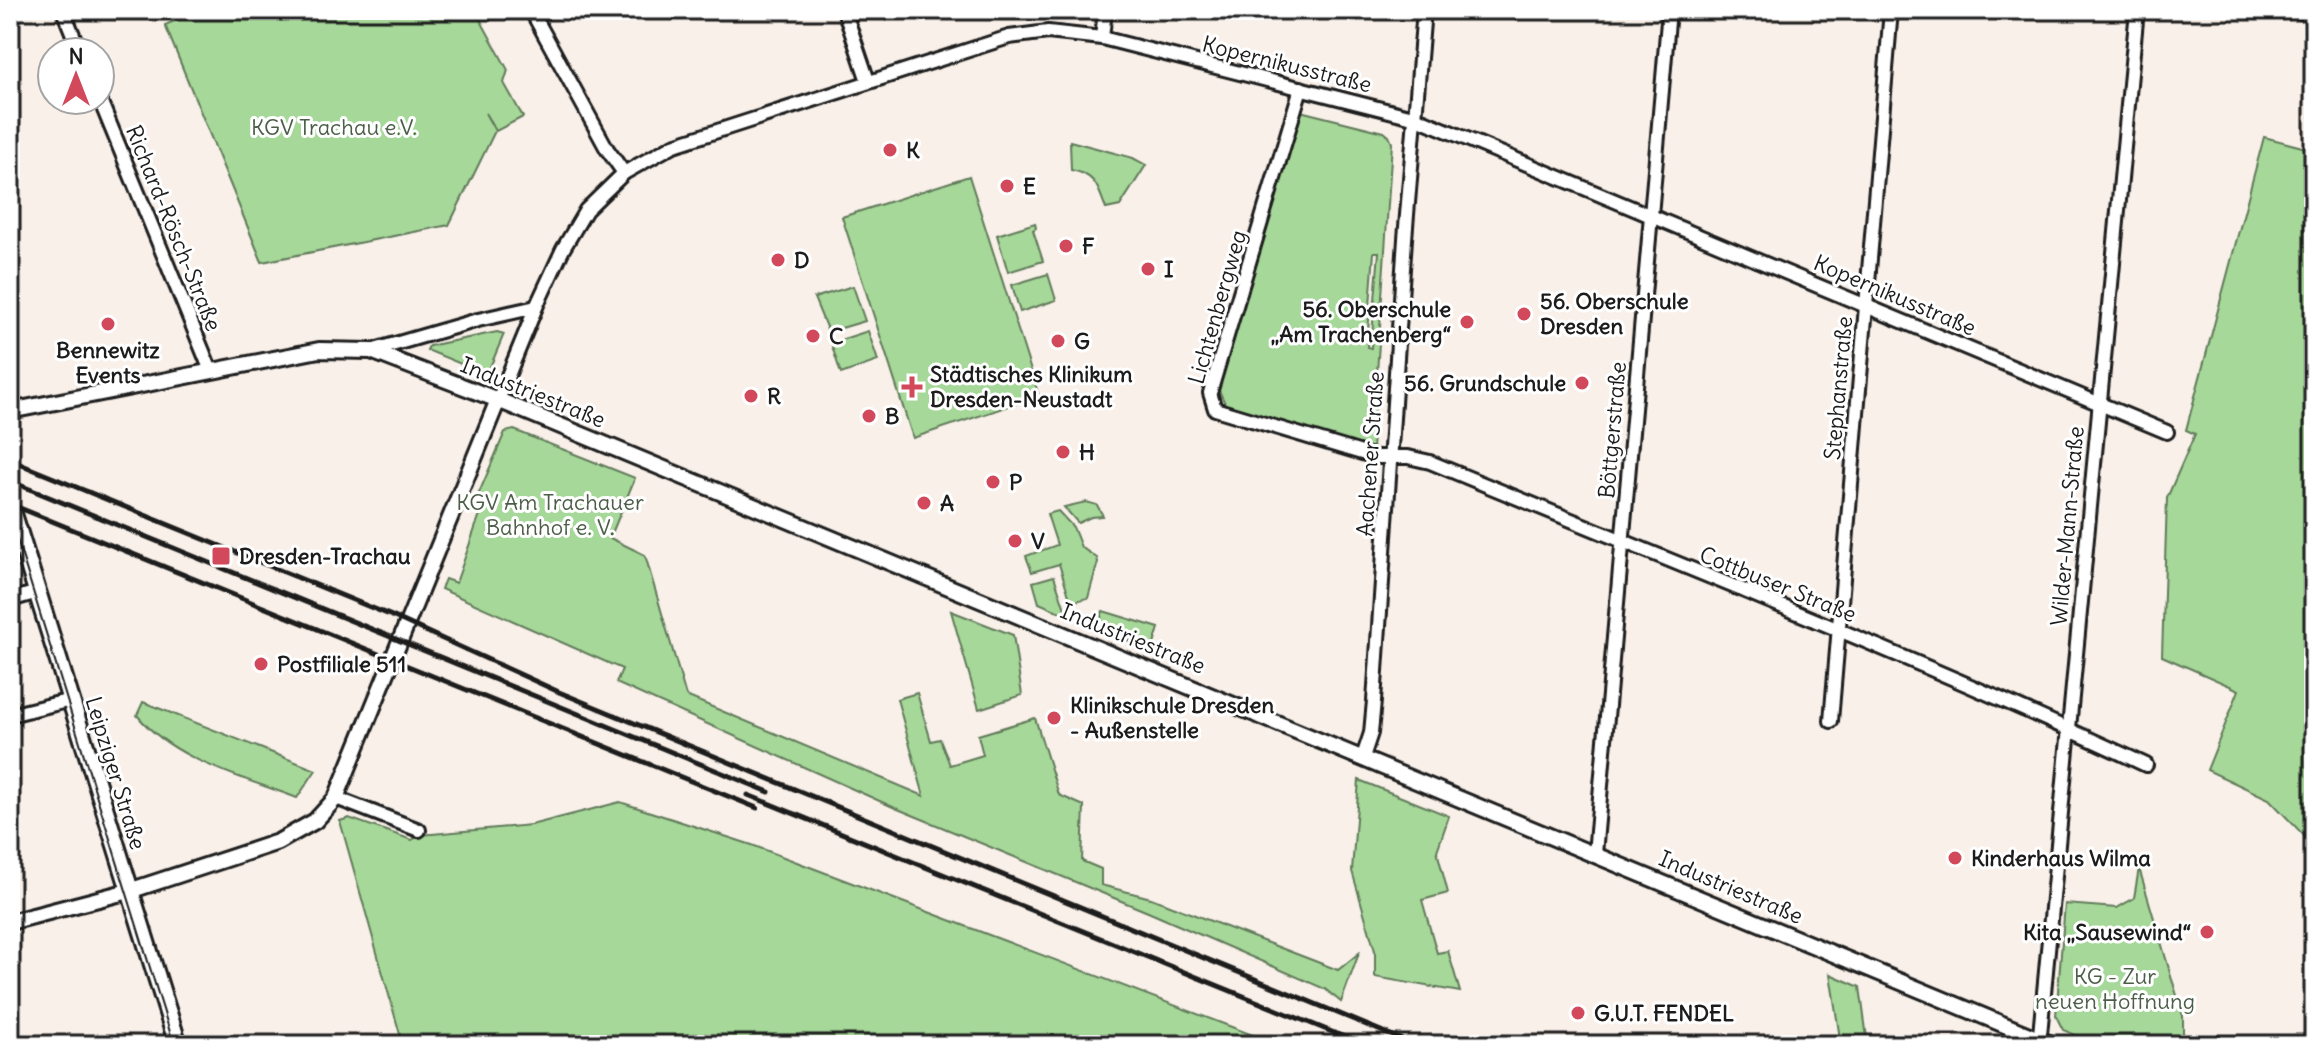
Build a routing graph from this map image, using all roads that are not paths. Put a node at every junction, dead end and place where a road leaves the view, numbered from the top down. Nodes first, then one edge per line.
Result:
1 (63, 10) edge
2 (531, 10) edge
3 (844, 10) edge
4 (1105, 10) edge
5 (1424, 10) edge
6 (1669, 10) edge
7 (1891, 10) edge
8 (2137, 10) edge
9 (2297, 10) edge
10 (2314, 17) edge
11 (74, 36) edge
12 (1102, 38) junction
13 (868, 81) junction
14 (1301, 88) junction
15 (107, 116) edge
16 (1417, 118) junction
17 (624, 173) junction
18 (1651, 215) junction
19 (1865, 304) junction
20 (536, 307) junction
21 (371, 351) junction
22 (211, 371) junction
23 (498, 400) junction
24 (2098, 403) junction
25 (10, 411) edge
26 (2167, 432) dead end
27 (1390, 457) junction
28 (14, 523) edge
29 (1622, 542) junction
30 (38, 592) junction
31 (10, 600) edge
32 (1838, 630) junction
33 (71, 700) junction
34 (10, 715) edge
35 (1831, 721) dead end
36 (2069, 729) junction
37 (1363, 757) junction
38 (2146, 765) dead end
39 (336, 798) junction
40 (419, 830) dead end
41 (1595, 854) junction
42 (129, 891) junction
43 (10, 922) edge
44 (2044, 1043) edge
45 (178, 1045) edge

1 - 11 street
2 - 17 street
3 - 13 street
4 - 12 street
5 - 16 street, Aachener Straße
6 - 18 street, Böttgerstraße
7 - 19 street, Stephanstraße
8 - 24 street, Wilder-Mann-Straße
9 - 10 street
12 - 13 street, Kopernikusstraße
12 - 14 street, Kopernikusstraße
13 - 17 street, Kopernikusstraße
14 - 16 street, Kopernikusstraße
14 - 27 street, Lichtenbergweg
15 - 22 street, Richard-Rösch-Straße
16 - 18 street, Kopernikusstraße
16 - 27 street, Aachener Straße
17 - 20 street, Kopernikusstraße
18 - 19 street, Kopernikusstraße
18 - 29 street, Böttgerstraße
19 - 24 street, Kopernikusstraße
19 - 32 street, Stephanstraße
20 - 21 street, Industriestraße
20 - 23 street, Kopernikusstraße
21 - 22 street, Industriestraße
21 - 23 street, Industriestraße
22 - 25 street, Industriestraße
23 - 37 street, Industriestraße
23 - 39 street
24 - 26 street, Kopernikusstraße
24 - 36 street, Wilder-Mann-Straße
27 - 29 street, Cottbuser Straße
27 - 37 street, Aachener Straße
28 - 30 main road, Leipziger Straße
29 - 32 street, Cottbuser Straße
29 - 41 street, Böttgerstraße
30 - 31 street
30 - 33 main road, Leipziger Straße
32 - 35 street, Stephanstraße
32 - 36 street, Cottbuser Straße
33 - 34 street
33 - 42 main road, Leipziger Straße
36 - 38 street, Cottbuser Straße
36 - 44 street, Wilder-Mann-Straße
37 - 41 street, Industriestraße
39 - 40 street
39 - 42 street
41 - 44 street, Industriestraße
42 - 43 street
42 - 45 main road, Leipziger Straße

